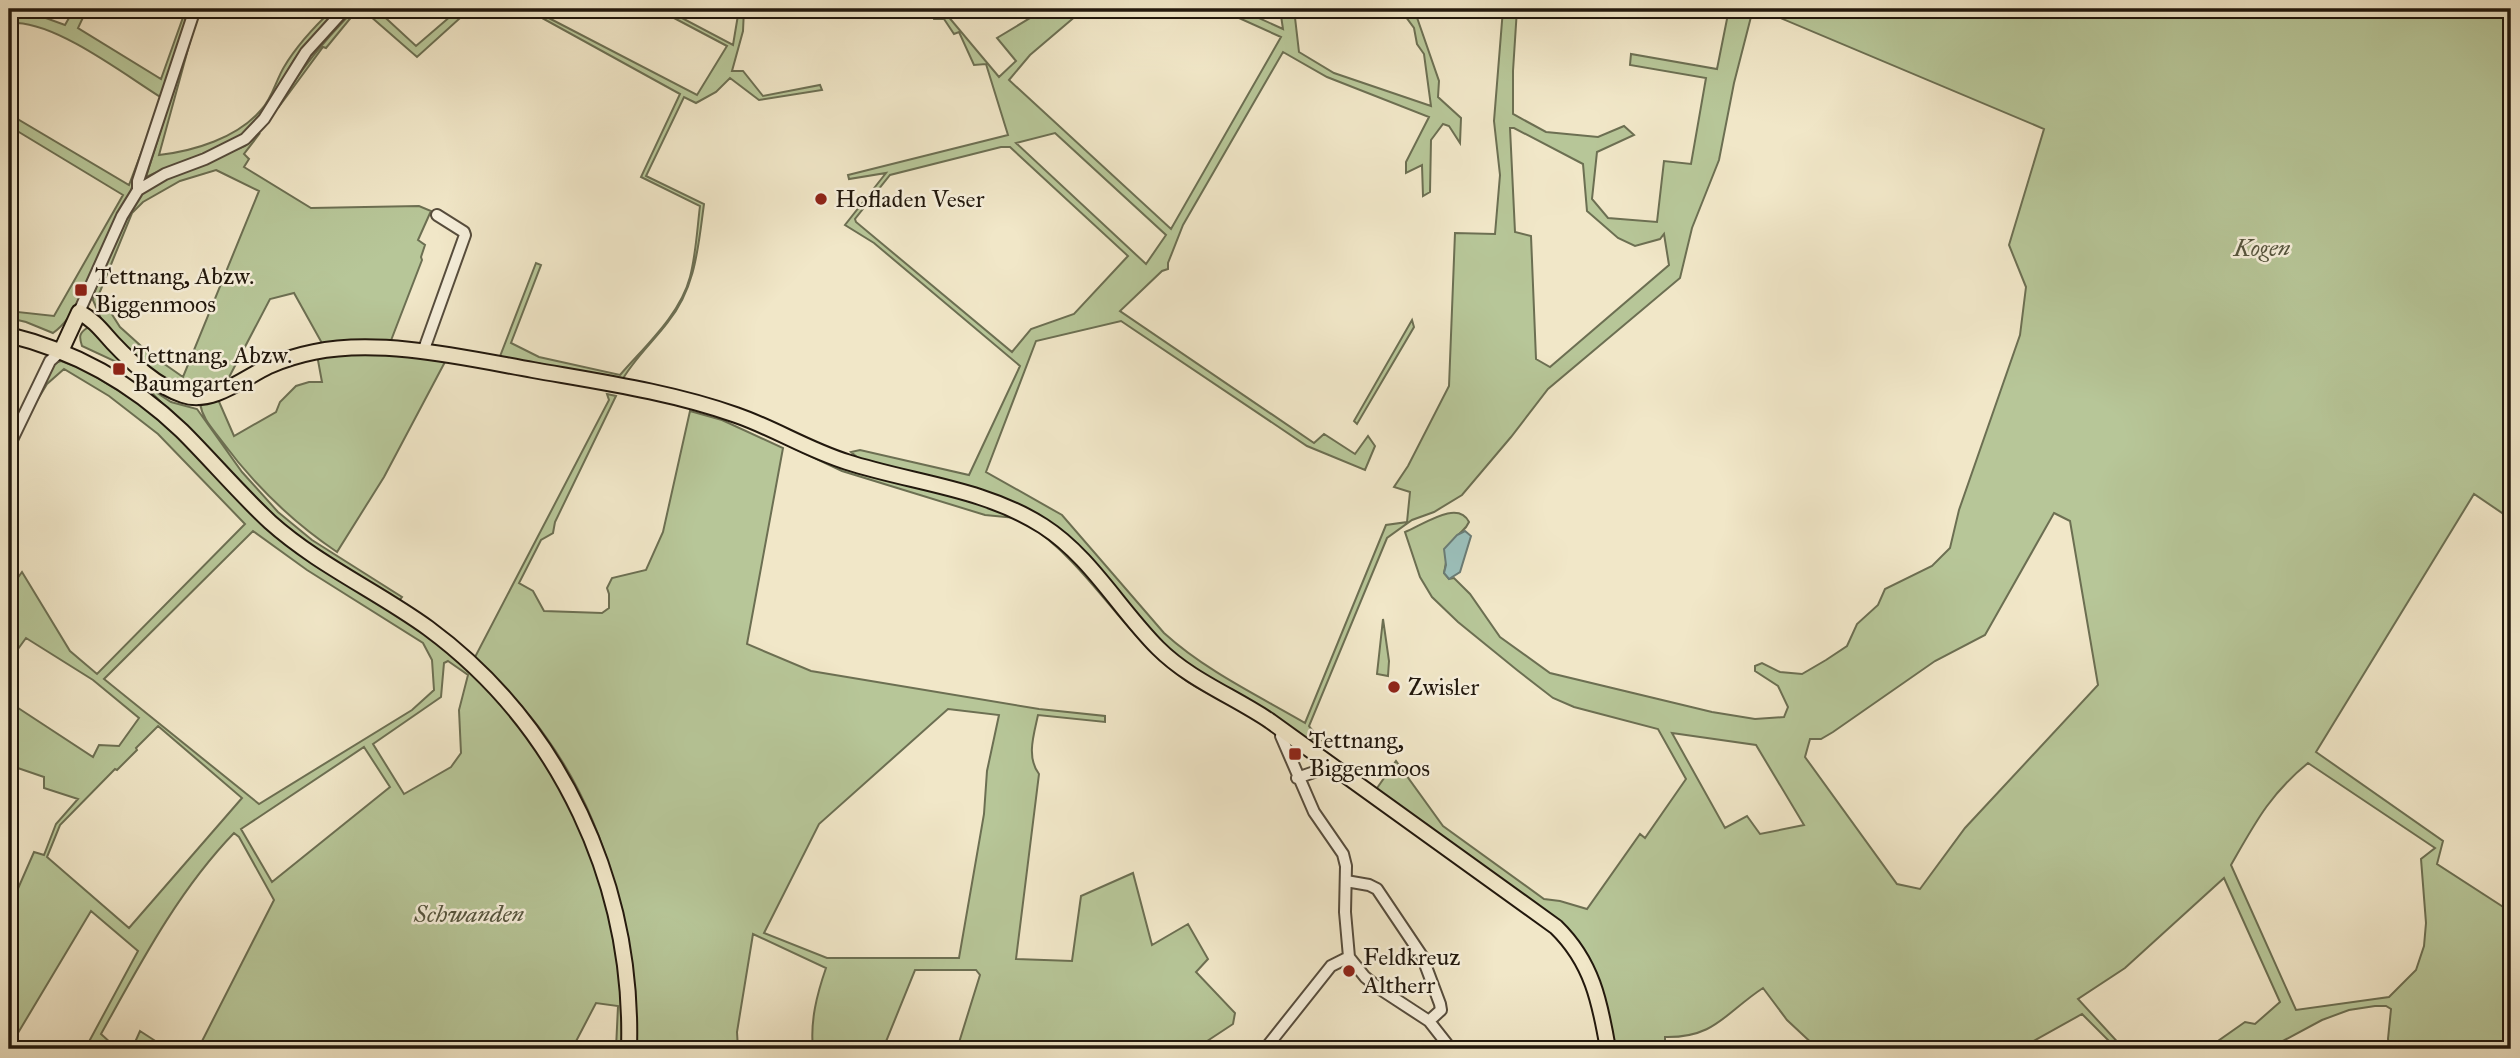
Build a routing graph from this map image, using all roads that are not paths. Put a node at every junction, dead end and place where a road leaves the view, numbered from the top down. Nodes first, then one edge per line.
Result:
1 (195, 9) edge
2 (345, 9) edge
3 (138, 190) junction
4 (437, 215) dead end
5 (79, 312) junction
6 (9, 335) edge
7 (61, 351) junction
8 (423, 352) junction
9 (9, 446) edge
10 (1282, 730) junction
11 (1325, 761) junction
12 (1297, 778) junction
13 (1346, 881) junction
14 (1349, 957) junction
15 (1429, 1021) junction
16 (629, 1049) edge
17 (1265, 1049) edge
18 (1451, 1049) edge
19 (1608, 1049) edge

1 - 3 street
2 - 3 street
3 - 5 street
4 - 8 street
5 - 7 main road
5 - 8 main road
6 - 7 main road
7 - 9 street
7 - 16 main road
8 - 10 main road
10 - 11 main road
10 - 12 street
11 - 12 street
11 - 19 main road
12 - 13 street
13 - 14 street
13 - 15 street
14 - 15 street
14 - 17 street
15 - 18 street

